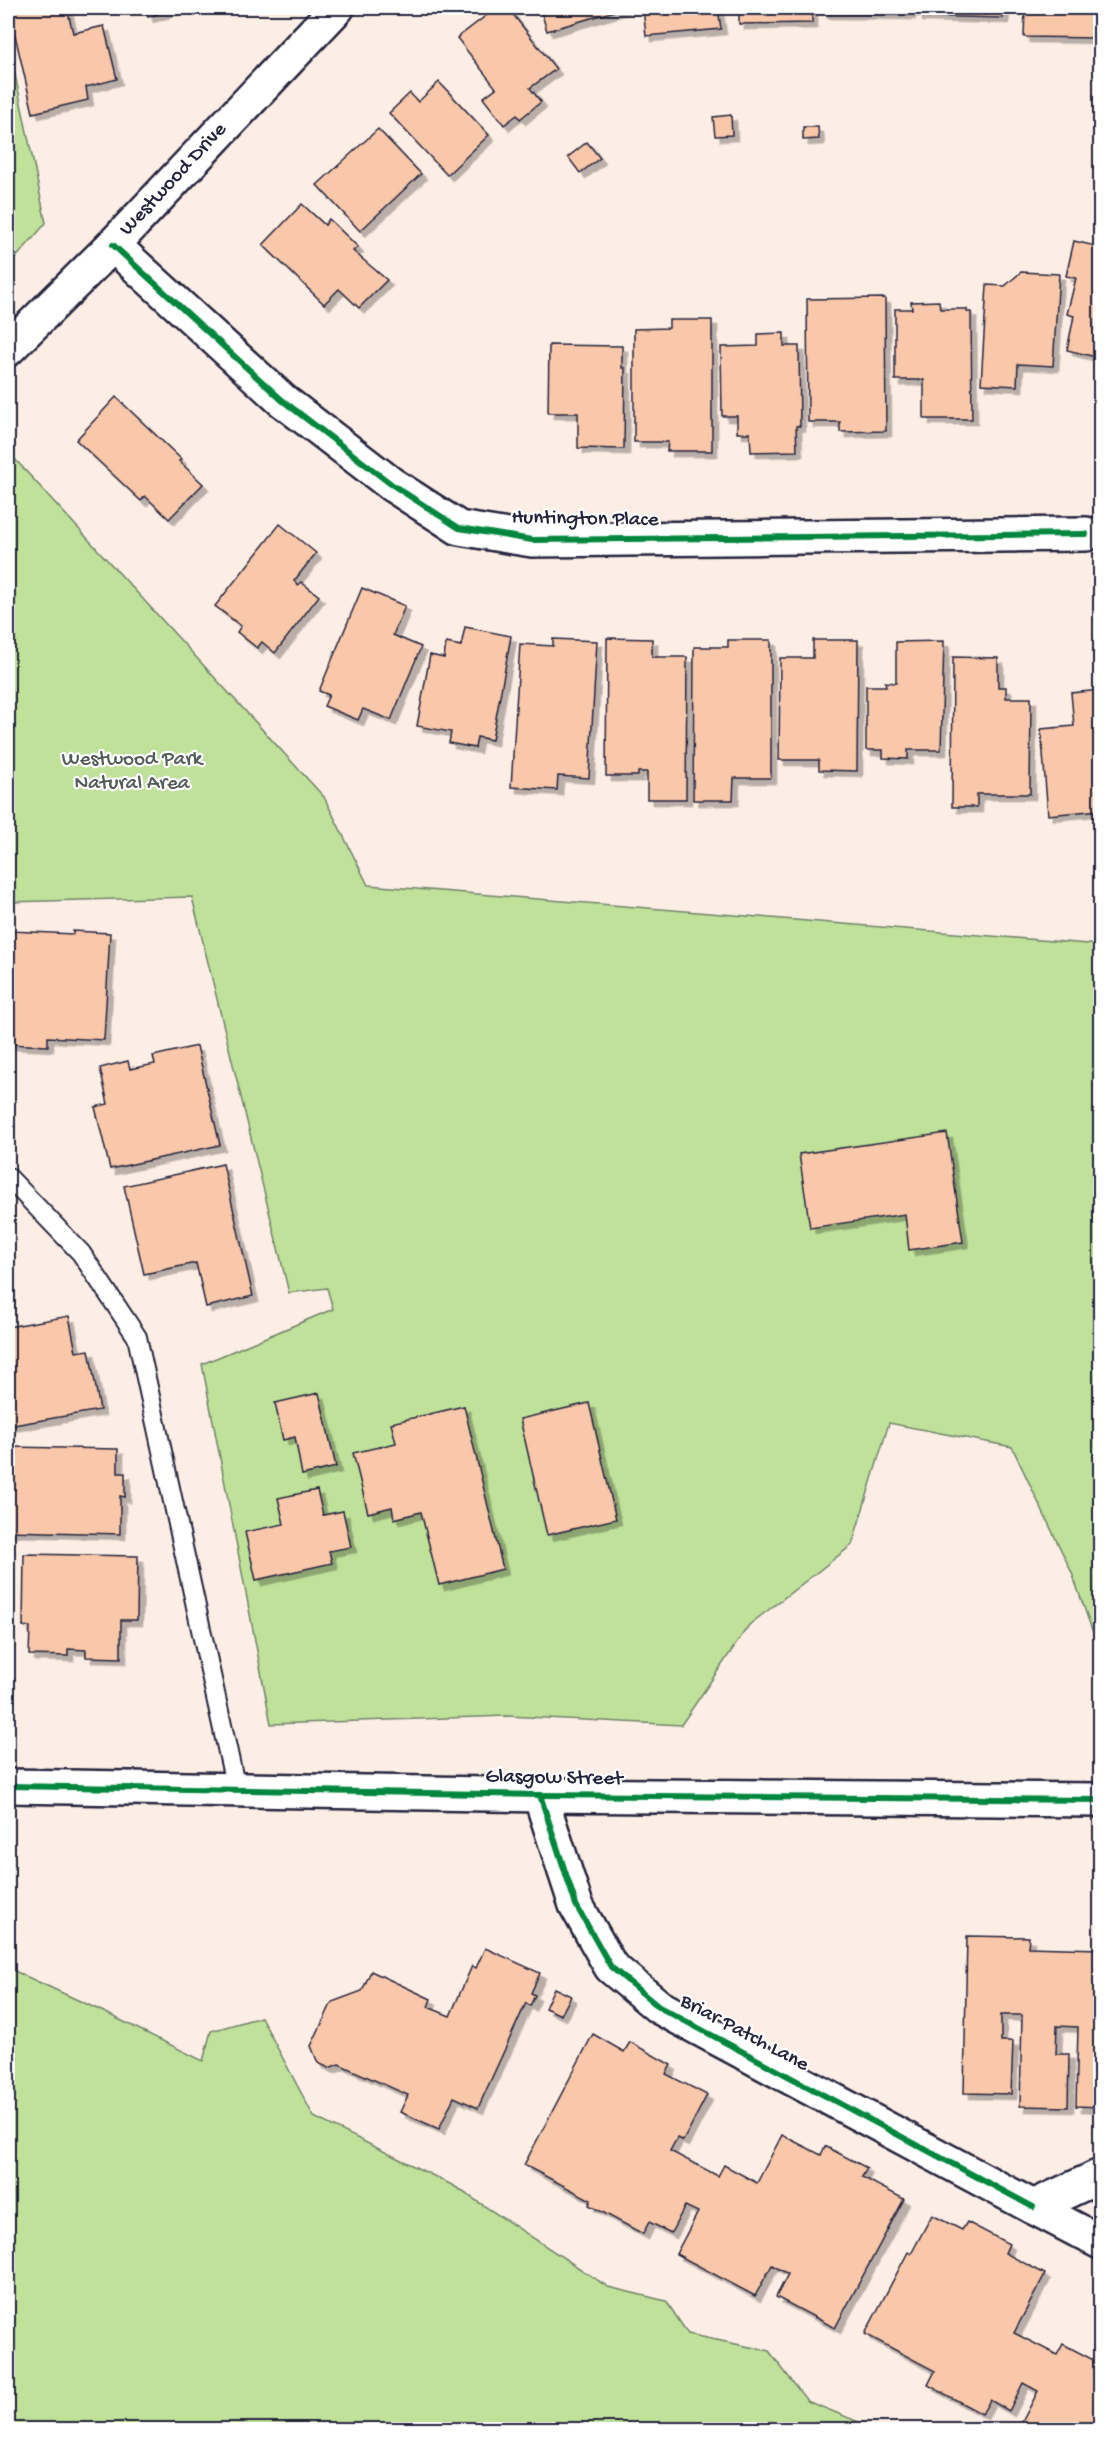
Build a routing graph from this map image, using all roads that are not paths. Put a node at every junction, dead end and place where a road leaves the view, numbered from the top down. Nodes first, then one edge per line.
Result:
1 (337, 8) edge
2 (113, 245) junction
3 (8, 349) edge
4 (1086, 534) dead end
5 (8, 1177) edge
6 (8, 1786) edge
7 (236, 1789) junction
8 (540, 1795) junction
9 (1101, 1800) edge
10 (1101, 2176) edge
11 (1033, 2207) junction
12 (1101, 2242) edge

1 - 2 street, Westwood Drive
2 - 3 street, Westwood Drive
2 - 4 street, Huntington Place
5 - 7 lane
6 - 7 street, Glasgow Street
7 - 8 street, Glasgow Street
8 - 9 street, Glasgow Street
8 - 11 street, Briar Patch Lane
10 - 11 street
11 - 12 street, Briar Patch Lane

